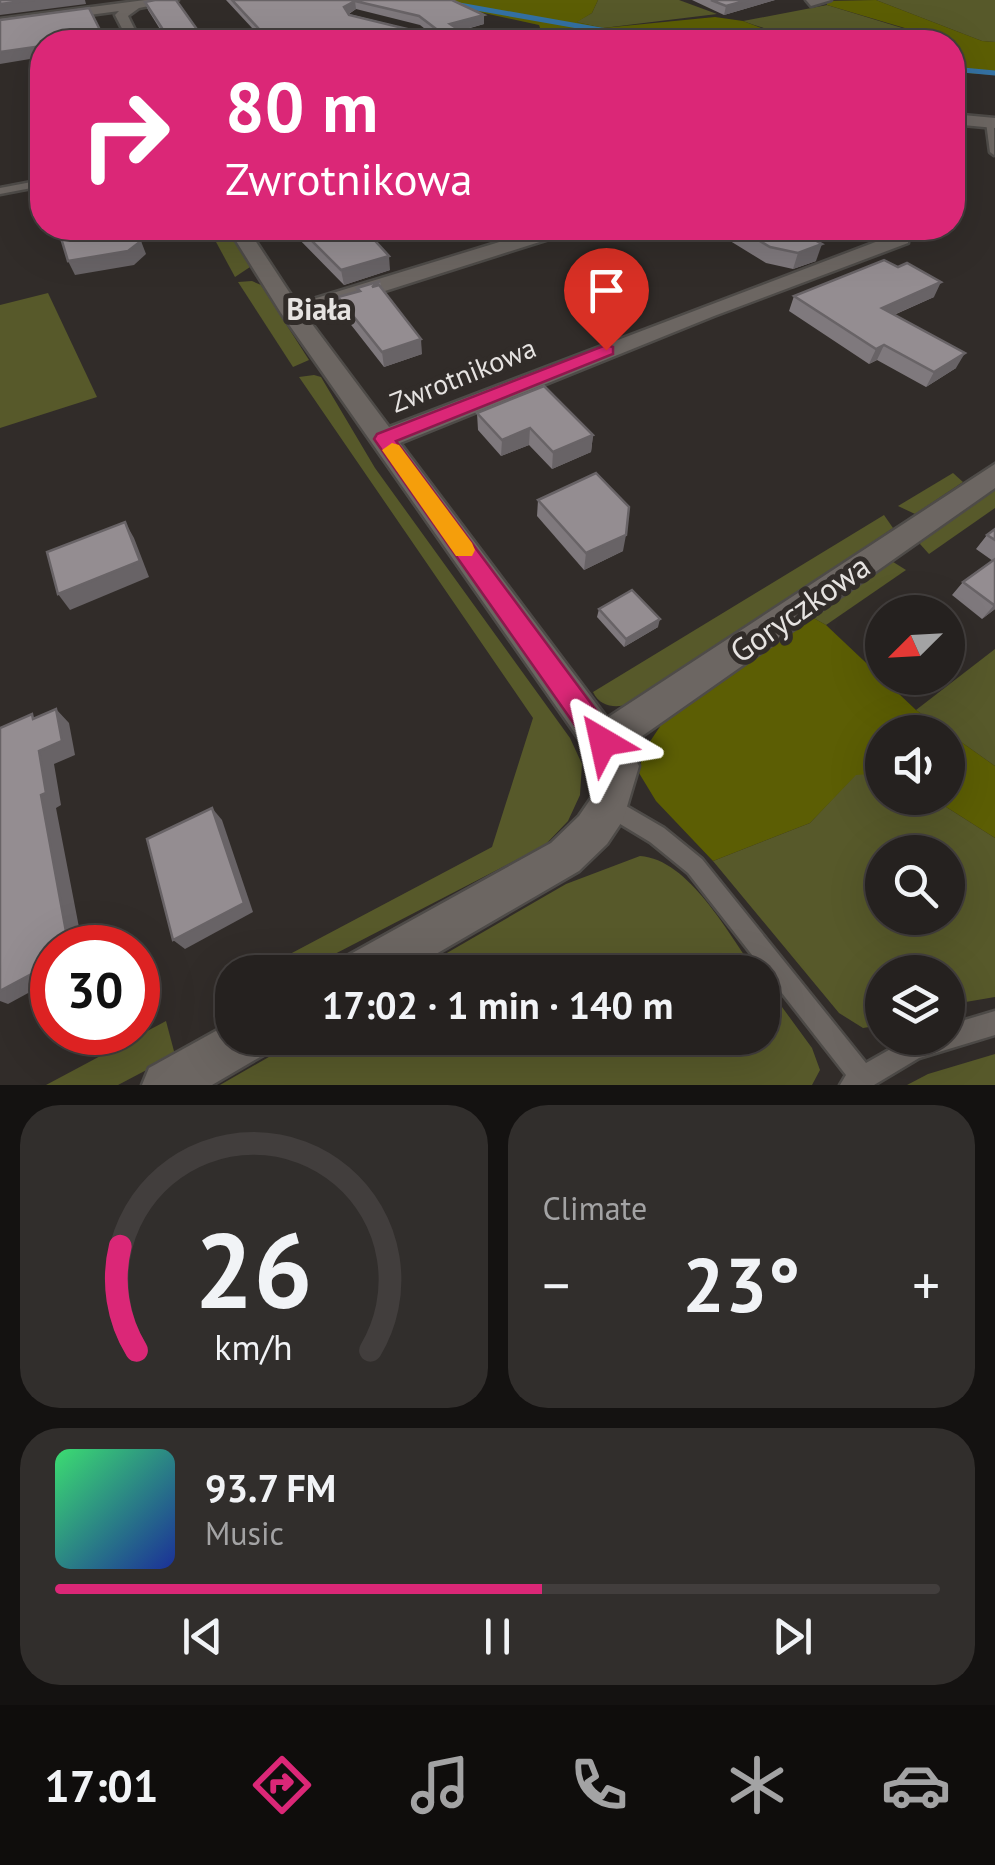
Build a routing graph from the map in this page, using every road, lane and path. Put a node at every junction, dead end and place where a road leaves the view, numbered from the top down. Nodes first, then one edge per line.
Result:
1 (172, 0) edge
2 (136, 3) edge
3 (0, 23) edge
4 (129, 30) edge
5 (965, 121) edge
6 (993, 122) edge
7 (994, 152) edge
8 (30, 185) edge
9 (0, 191) edge
10 (246, 240) edge
11 (526, 240) edge
12 (898, 240) edge
13 (292, 313) junction
14 (384, 439) junction
15 (995, 474) edge
16 (603, 742) junction
17 (609, 806) junction
18 (393, 955) edge
19 (995, 1023) edge
20 (965, 1032) edge
21 (220, 1055) edge
22 (900, 1055) edge
23 (857, 1081) edge
24 (166, 1085) edge

1 - 2 street
2 - 3 street
2 - 4 street
5 - 6 street
6 - 7 lane
8 - 9 lane
10 - 13 street
11 - 13 street
12 - 14 street, Zwrotnikowa
13 - 14 street
14 - 16 street
15 - 16 street, Goryczkowa
16 - 17 street
17 - 18 street
17 - 23 lane
19 - 20 lane
21 - 24 street
22 - 23 lane

